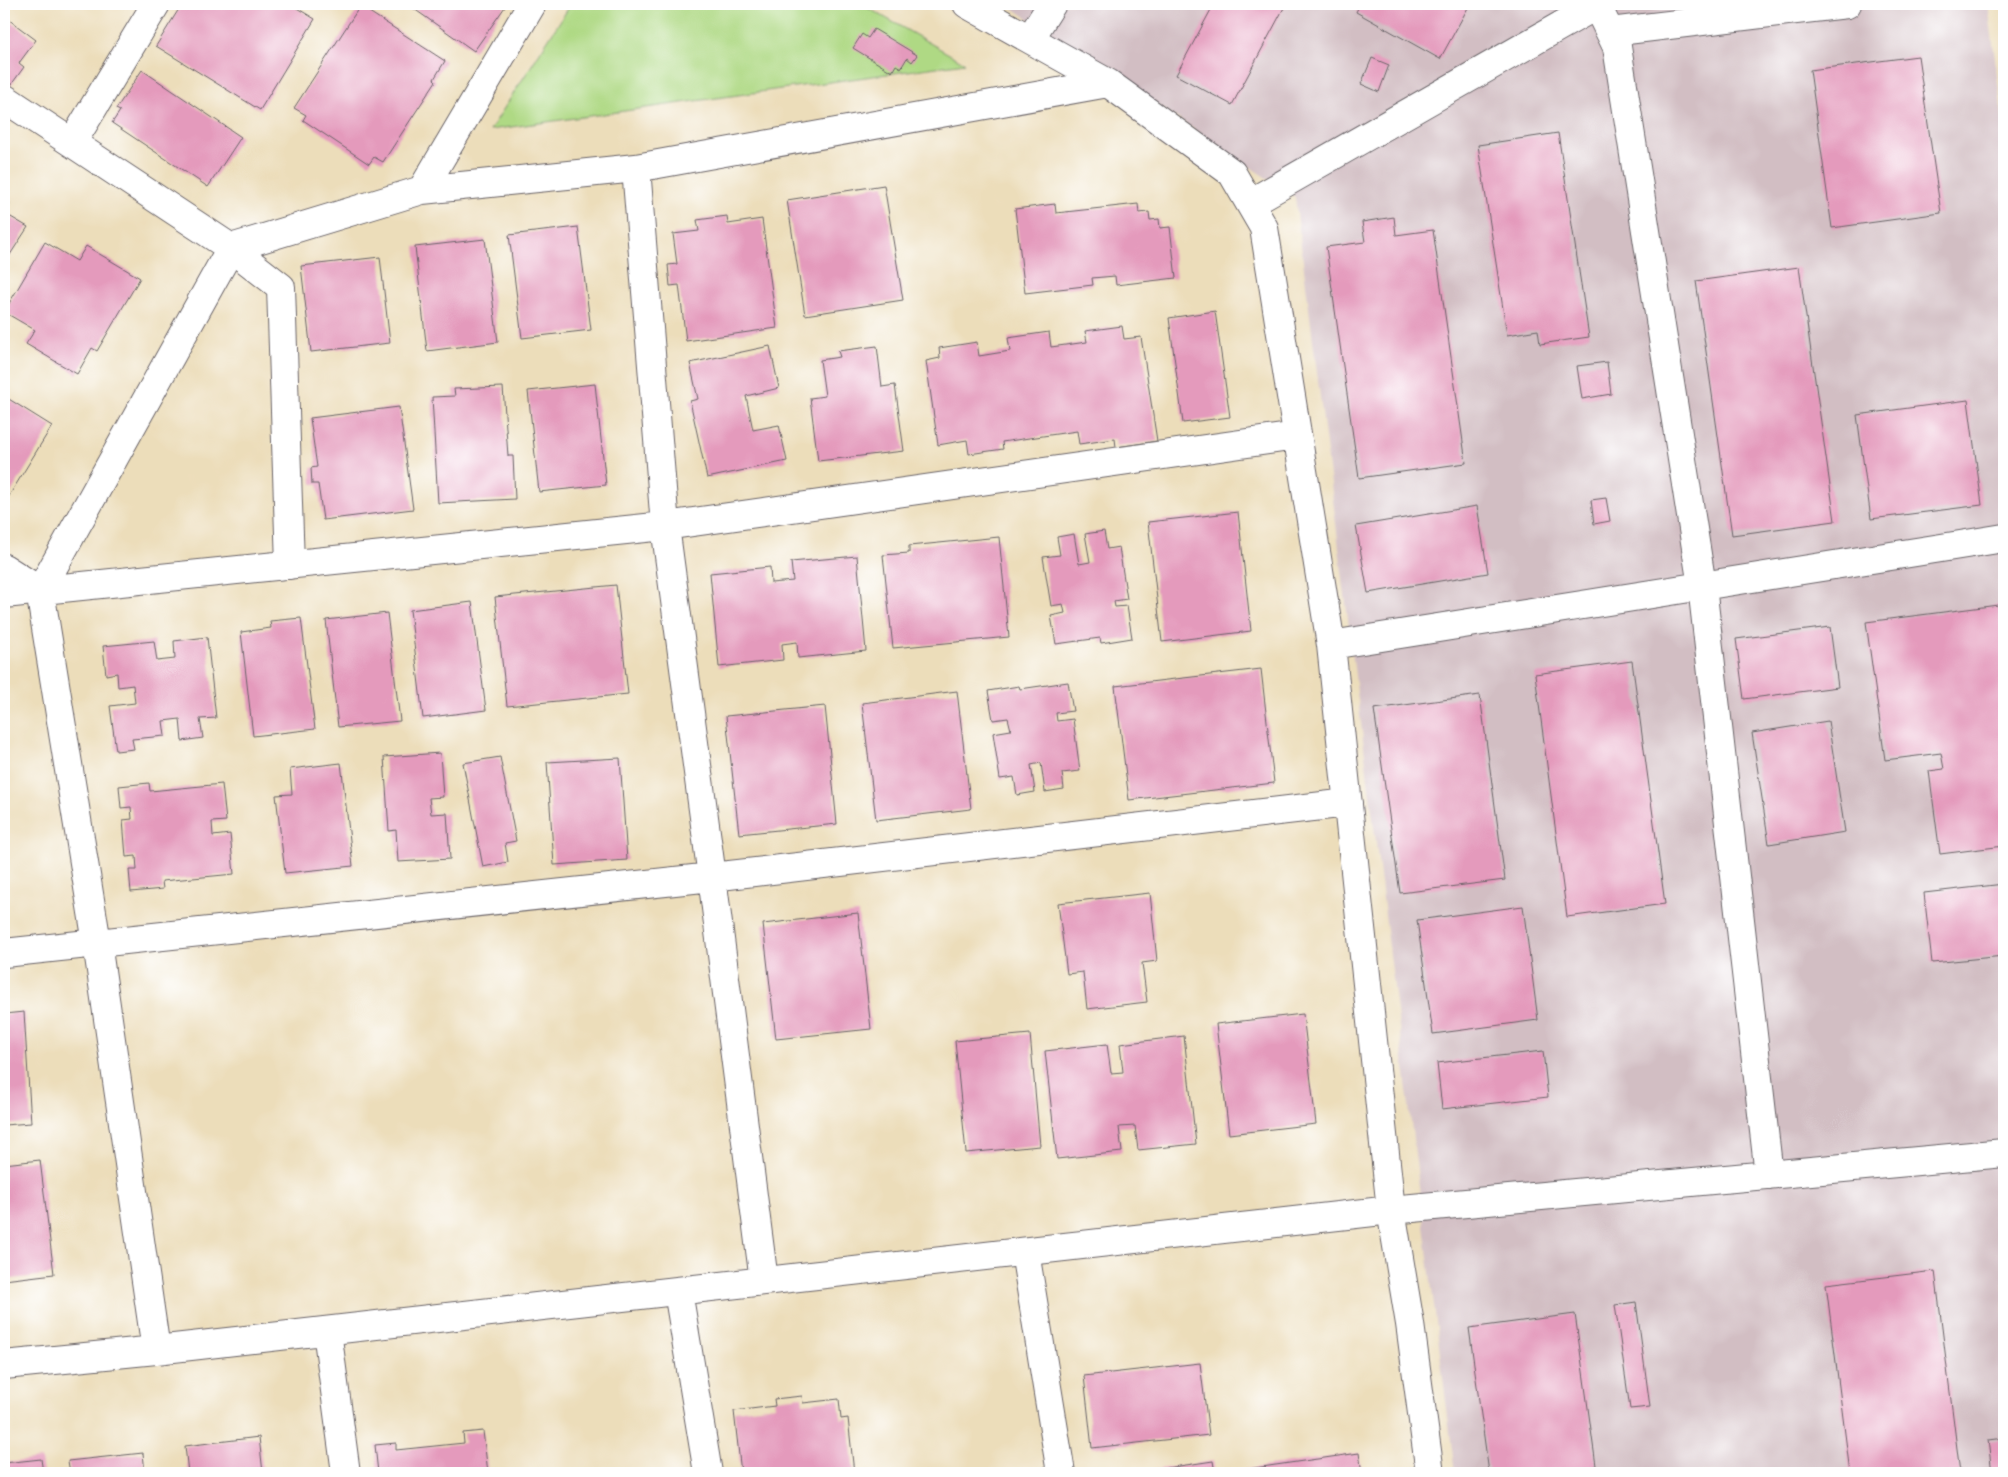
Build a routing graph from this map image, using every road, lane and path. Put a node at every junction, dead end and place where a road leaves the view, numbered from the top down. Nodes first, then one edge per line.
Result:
1 (156, 4) edge
2 (532, 4) edge
3 (967, 4) edge
4 (1052, 4) edge
5 (1596, 4) edge
6 (1848, 4) edge
7 (1610, 32) junction
8 (1030, 39) junction
9 (1108, 83) junction
10 (4, 98) edge
11 (72, 143) junction
12 (636, 168) junction
13 (422, 190) junction
14 (1250, 203) junction
15 (231, 248) junction
16 (1297, 436) junction
17 (665, 526) junction
18 (2004, 538) edge
19 (290, 565) junction
20 (4, 568) edge
21 (1702, 586) junction
22 (40, 591) junction
23 (4, 594) edge
24 (1331, 645) junction
25 (1348, 803) junction
26 (712, 877) junction
27 (97, 943) junction
28 (4, 953) edge
29 (2004, 1153) edge
30 (1770, 1176) junction
31 (1390, 1210) junction
32 (1025, 1252) junction
33 (764, 1281) junction
34 (678, 1291) junction
35 (327, 1330) junction
36 (156, 1350) junction
37 (4, 1365) edge
38 (346, 1473) edge
39 (708, 1473) edge
40 (1061, 1473) edge
41 (1430, 1473) edge

1 - 11 street
2 - 13 street
3 - 8 street
4 - 8 street
5 - 7 street
5 - 14 street
6 - 7 street
7 - 21 street
8 - 9 street
9 - 12 street
9 - 14 street
10 - 11 street
11 - 15 street
12 - 13 street
12 - 17 street
13 - 15 street
14 - 16 street
15 - 19 street
15 - 22 street
16 - 17 street
16 - 24 street
17 - 19 street
17 - 26 street
18 - 21 street
19 - 22 street
20 - 22 street
21 - 24 street
21 - 30 street
22 - 23 street
22 - 27 street
24 - 25 street
25 - 26 street
25 - 31 street
26 - 27 street
26 - 33 street
27 - 28 street
27 - 36 street
29 - 30 street
30 - 31 street
31 - 32 street
31 - 41 street
32 - 33 street
32 - 40 street
33 - 34 street
34 - 35 street
34 - 39 street
35 - 36 street
35 - 38 street
36 - 37 street

